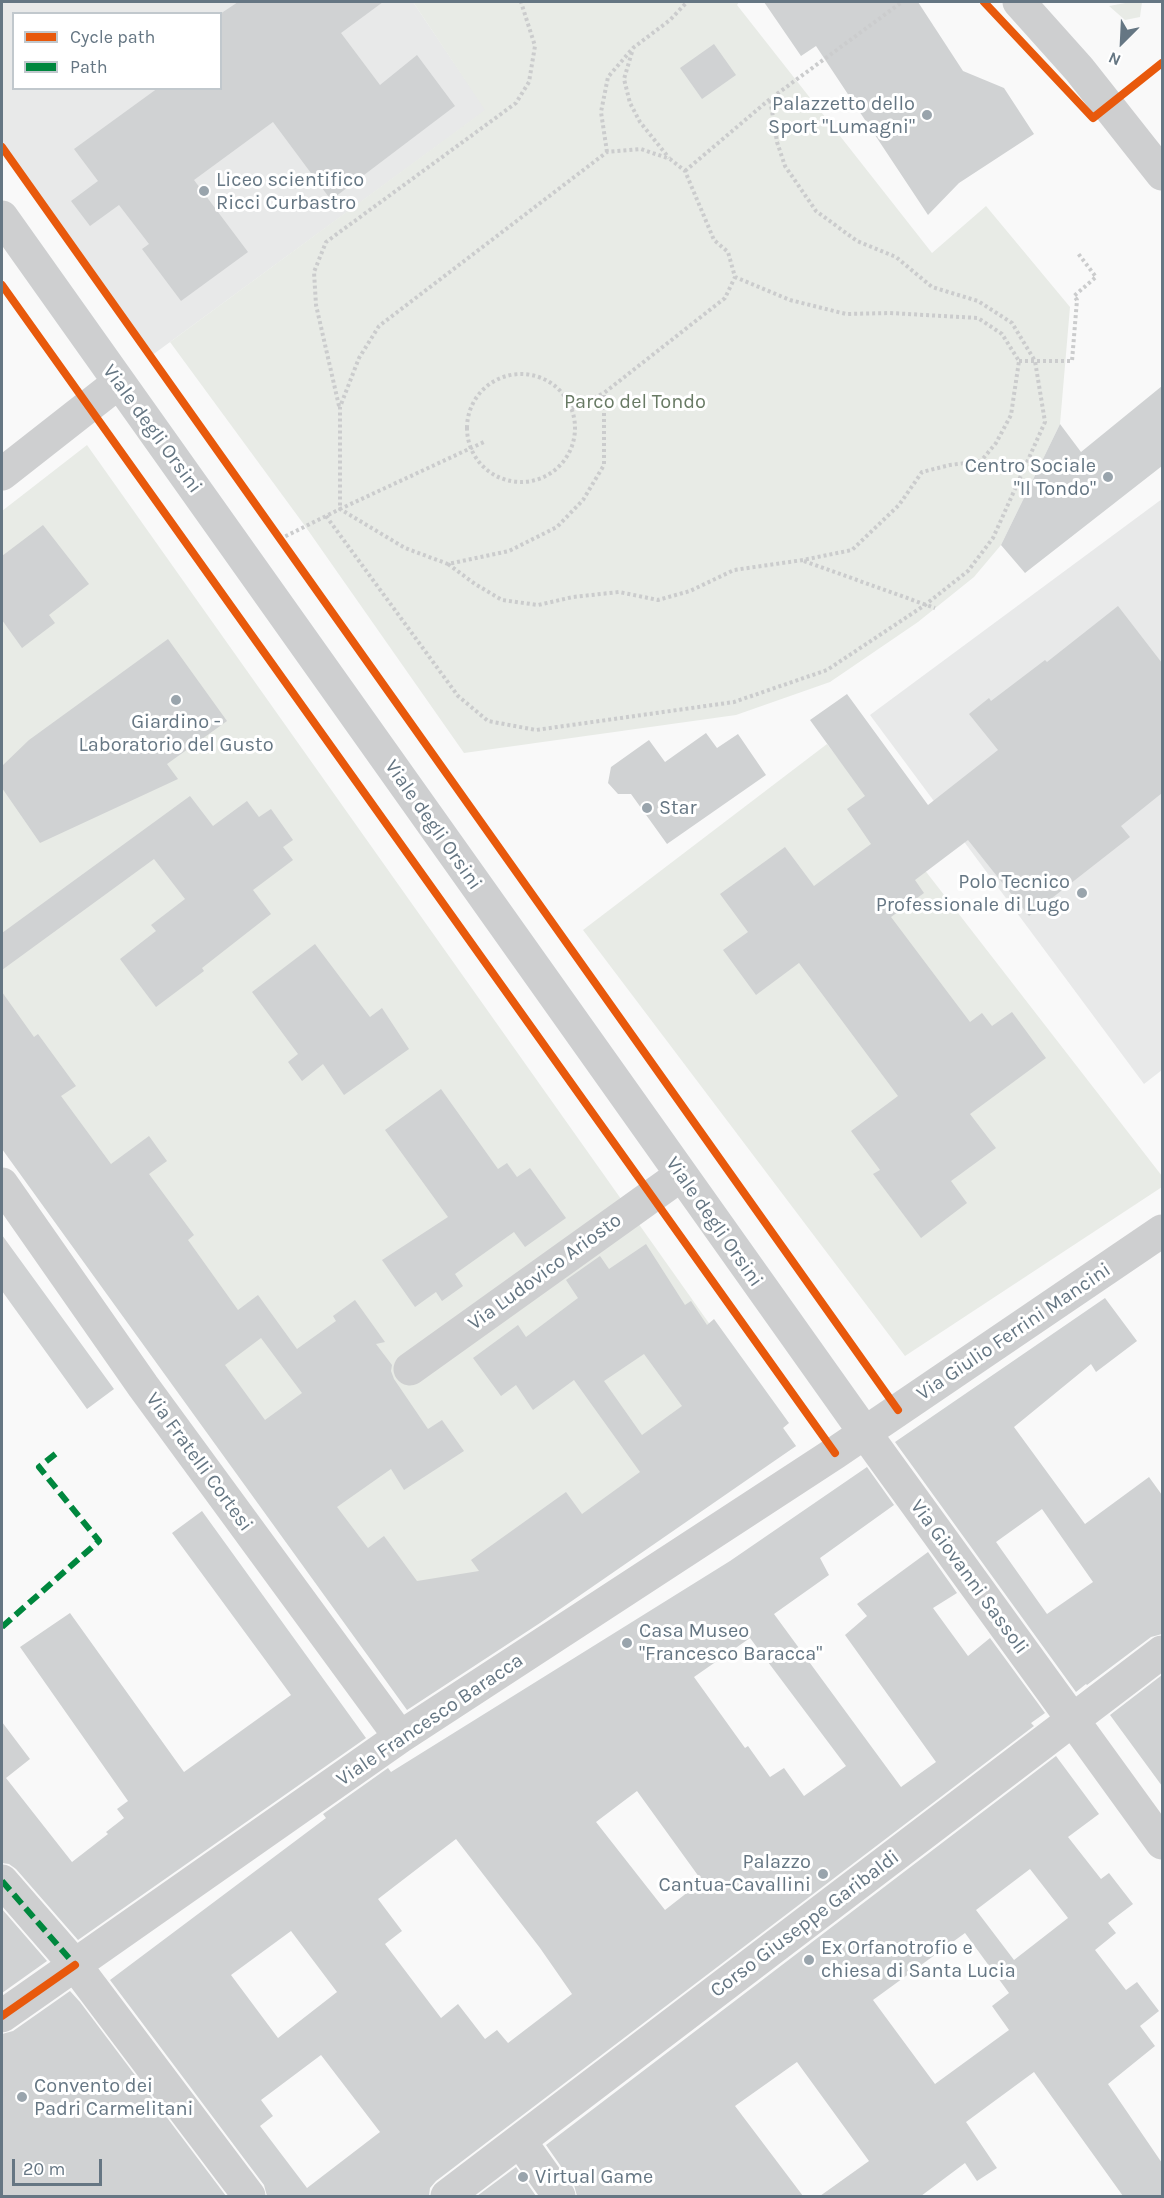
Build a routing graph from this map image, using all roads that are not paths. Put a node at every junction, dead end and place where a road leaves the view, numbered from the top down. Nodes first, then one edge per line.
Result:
1 (1019, 2) edge
2 (1162, 174) edge
3 (2, 217) edge
4 (118, 383) junction
5 (2, 474) edge
6 (681, 1175) junction
7 (2, 1184) edge
8 (1162, 1231) edge
9 (410, 1369) dead end
10 (865, 1433) junction
11 (1162, 1652) edge
12 (1074, 1720) junction
13 (400, 1737) junction
14 (1162, 1843) edge
15 (2, 1881) edge
16 (75, 1965) junction
17 (2, 2016) edge
18 (520, 2141) junction
19 (249, 2196) edge
20 (447, 2196) edge
21 (559, 2196) edge

1 - 2 street
3 - 4 street, Viale degli Orsini
4 - 5 street
4 - 6 street, Viale degli Orsini
6 - 9 street, Via Ludovico Ariosto
6 - 10 street, Viale degli Orsini
7 - 13 street, Via Fratelli Cortesi
8 - 10 street, Via Giulio Ferrini Mancini
10 - 12 street, Via Giovanni Sassoli
10 - 13 street, Viale Francesco Baracca
11 - 12 street, Corso Giuseppe Garibaldi
12 - 14 street, Via Giovanni Sassoli
12 - 18 street, Corso Giuseppe Garibaldi
13 - 16 street, Viale Francesco Baracca
15 - 16 street
16 - 17 street, Viale Francesco Baracca
16 - 19 street
18 - 20 street, Corso Giuseppe Garibaldi
18 - 21 street

